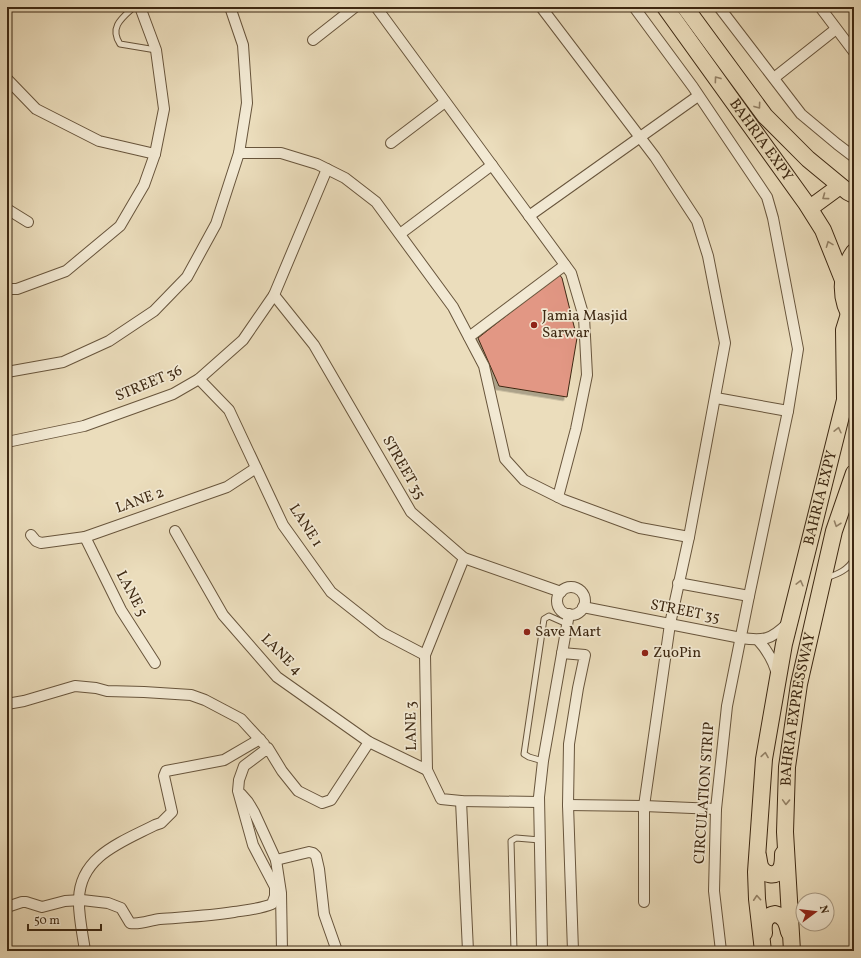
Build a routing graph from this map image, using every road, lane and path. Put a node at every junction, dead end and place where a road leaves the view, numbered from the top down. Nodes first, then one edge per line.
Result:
1 (134, 7) edge
2 (140, 7) edge
3 (230, 7) edge
4 (355, 7) edge
5 (376, 7) edge
6 (541, 7) edge
7 (634, 7) edge
8 (665, 7) edge
9 (685, 7) edge
10 (720, 7) edge
11 (820, 7) edge
12 (836, 29) junction
13 (313, 40) dead end
14 (156, 50) junction
15 (854, 52) edge
16 (774, 78) junction
17 (7, 79) edge
18 (698, 96) junction
19 (445, 102) junction
20 (640, 137) junction
21 (391, 143) dead end
22 (239, 153) junction
23 (155, 154) junction
24 (854, 157) edge
25 (492, 165) junction
26 (328, 169) junction
27 (840, 186) junction
28 (854, 195) edge
29 (810, 208) junction
30 (7, 209) edge
31 (529, 216) junction
32 (28, 222) dead end
33 (400, 234) junction
34 (854, 252) edge
35 (565, 265) junction
36 (843, 280) junction
37 (7, 289) edge
38 (274, 295) junction
39 (851, 318) edge
40 (469, 337) junction
41 (7, 372) edge
42 (199, 379) junction
43 (850, 394) edge
44 (716, 398) junction
45 (788, 411) junction
46 (7, 442) edge
47 (256, 468) junction
48 (854, 474) edge
49 (558, 497) junction
50 (175, 531) dead end
51 (31, 535) dead end
52 (85, 537) junction
53 (689, 537) junction
54 (464, 558) junction
55 (854, 559) edge
56 (823, 579) junction
57 (678, 583) junction
58 (561, 592) junction
59 (749, 596) junction
60 (583, 607) junction
61 (568, 619) junction
62 (790, 621) junction
63 (670, 624) junction
64 (740, 638) junction
65 (758, 640) junction
66 (562, 653) junction
67 (425, 654) junction
68 (155, 663) dead end
69 (778, 680) junction
70 (7, 704) edge
71 (260, 739) junction
72 (369, 742) junction
73 (268, 748) junction
74 (543, 761) junction
75 (427, 770) junction
76 (238, 791) junction
77 (461, 801) junction
78 (539, 802) junction
79 (568, 805) junction
80 (644, 806) junction
81 (716, 809) junction
82 (785, 832) junction
83 (540, 840) junction
84 (757, 848) junction
85 (276, 860) junction
86 (79, 900) junction
87 (644, 902) dead end
88 (7, 907) edge
89 (792, 945) edge
90 (85, 951) edge
91 (282, 951) edge
92 (337, 951) edge
93 (468, 951) edge
94 (514, 951) edge
95 (542, 951) edge
96 (572, 951) edge
97 (721, 951) edge
98 (764, 951) edge

1 - 14 lane
2 - 14 street
3 - 22 street
4 - 13 street
5 - 19 street
6 - 20 street
7 - 18 street, CIRCULATION STRIP
29 -> 8 main road, BAHRIA EXPY
9 -> 27 main road, BAHRIA EXPY
10 - 16 street
11 - 12 street
12 - 15 street
12 - 16 street
14 - 23 street
16 - 24 street
17 - 23 street
18 - 20 street
18 - 45 street, CIRCULATION STRIP
19 - 21 street
19 - 25 street
20 - 31 street
20 - 44 street
22 - 26 street
22 - 41 street
23 - 37 street
25 - 31 street
25 - 33 street
26 - 33 street
26 - 38 street, STREET 36
27 - 28 main road, BAHRIA EXPY
27 -> 29 main road
36 -> 29 main road, BAHRIA EXPY
30 - 32 street
31 - 35 street
33 - 40 street
34 - 36 main road
35 - 40 street
35 - 49 street
36 - 39 main road
38 - 42 street, STREET 36
38 - 54 street, STREET 35
39 - 43 main road, BAHRIA EXPY
40 - 49 street
42 - 46 street, STREET 36
42 - 47 street, LANE 1
62 -> 43 main road, BAHRIA EXPY
44 - 45 street
44 - 53 street
45 - 59 street, CIRCULATION STRIP
47 - 52 street, LANE 2
47 - 67 street, LANE 1
48 -> 56 main road, BAHRIA EXPRESSWAY
49 - 53 street
50 - 72 street, LANE 4
51 - 52 street, LANE 2
52 - 68 street, LANE 5
53 - 57 street
54 - 58 street, STREET 35
54 - 67 street, LANE 3
55 - 56 lane
56 -> 82 main road, BAHRIA EXPRESSWAY
57 - 59 street
57 - 63 street
58 - 60 street
58 - 61 street
59 - 64 street, CIRCULATION STRIP
60 - 61 street
60 - 63 street, STREET 35
61 - 66 street
61 - 74 lane
62 - 65 street
62 - 69 main road, BAHRIA EXPY
63 - 64 street, STREET 35
63 - 80 street
64 - 65 street, STREET 35
64 - 81 street, CIRCULATION STRIP
65 - 69 street
66 - 74 street
66 - 79 street
67 - 75 street, LANE 3
84 -> 69 main road, BAHRIA EXPRESSWAY
70 - 71 street
71 - 73 street
71 - 86 street
72 - 73 street
72 - 75 street, LANE 4
73 - 76 street
74 - 78 street
75 - 77 street, LANE 3
76 - 85 street
76 - 86 street
77 - 78 street, LANE 3
77 - 93 street
78 - 83 street
79 - 80 street
79 - 96 street
80 - 81 street
80 - 87 street
81 - 97 street, CIRCULATION STRIP
82 - 84 main road
82 - 89 main road, BAHRIA EXPRESSWAY
83 - 94 lane
83 - 95 street
98 -> 84 main road, BAHRIA EXPRESSWAY
85 - 91 street
85 - 92 street
86 - 88 street
86 - 90 street
89 - 98 main road

